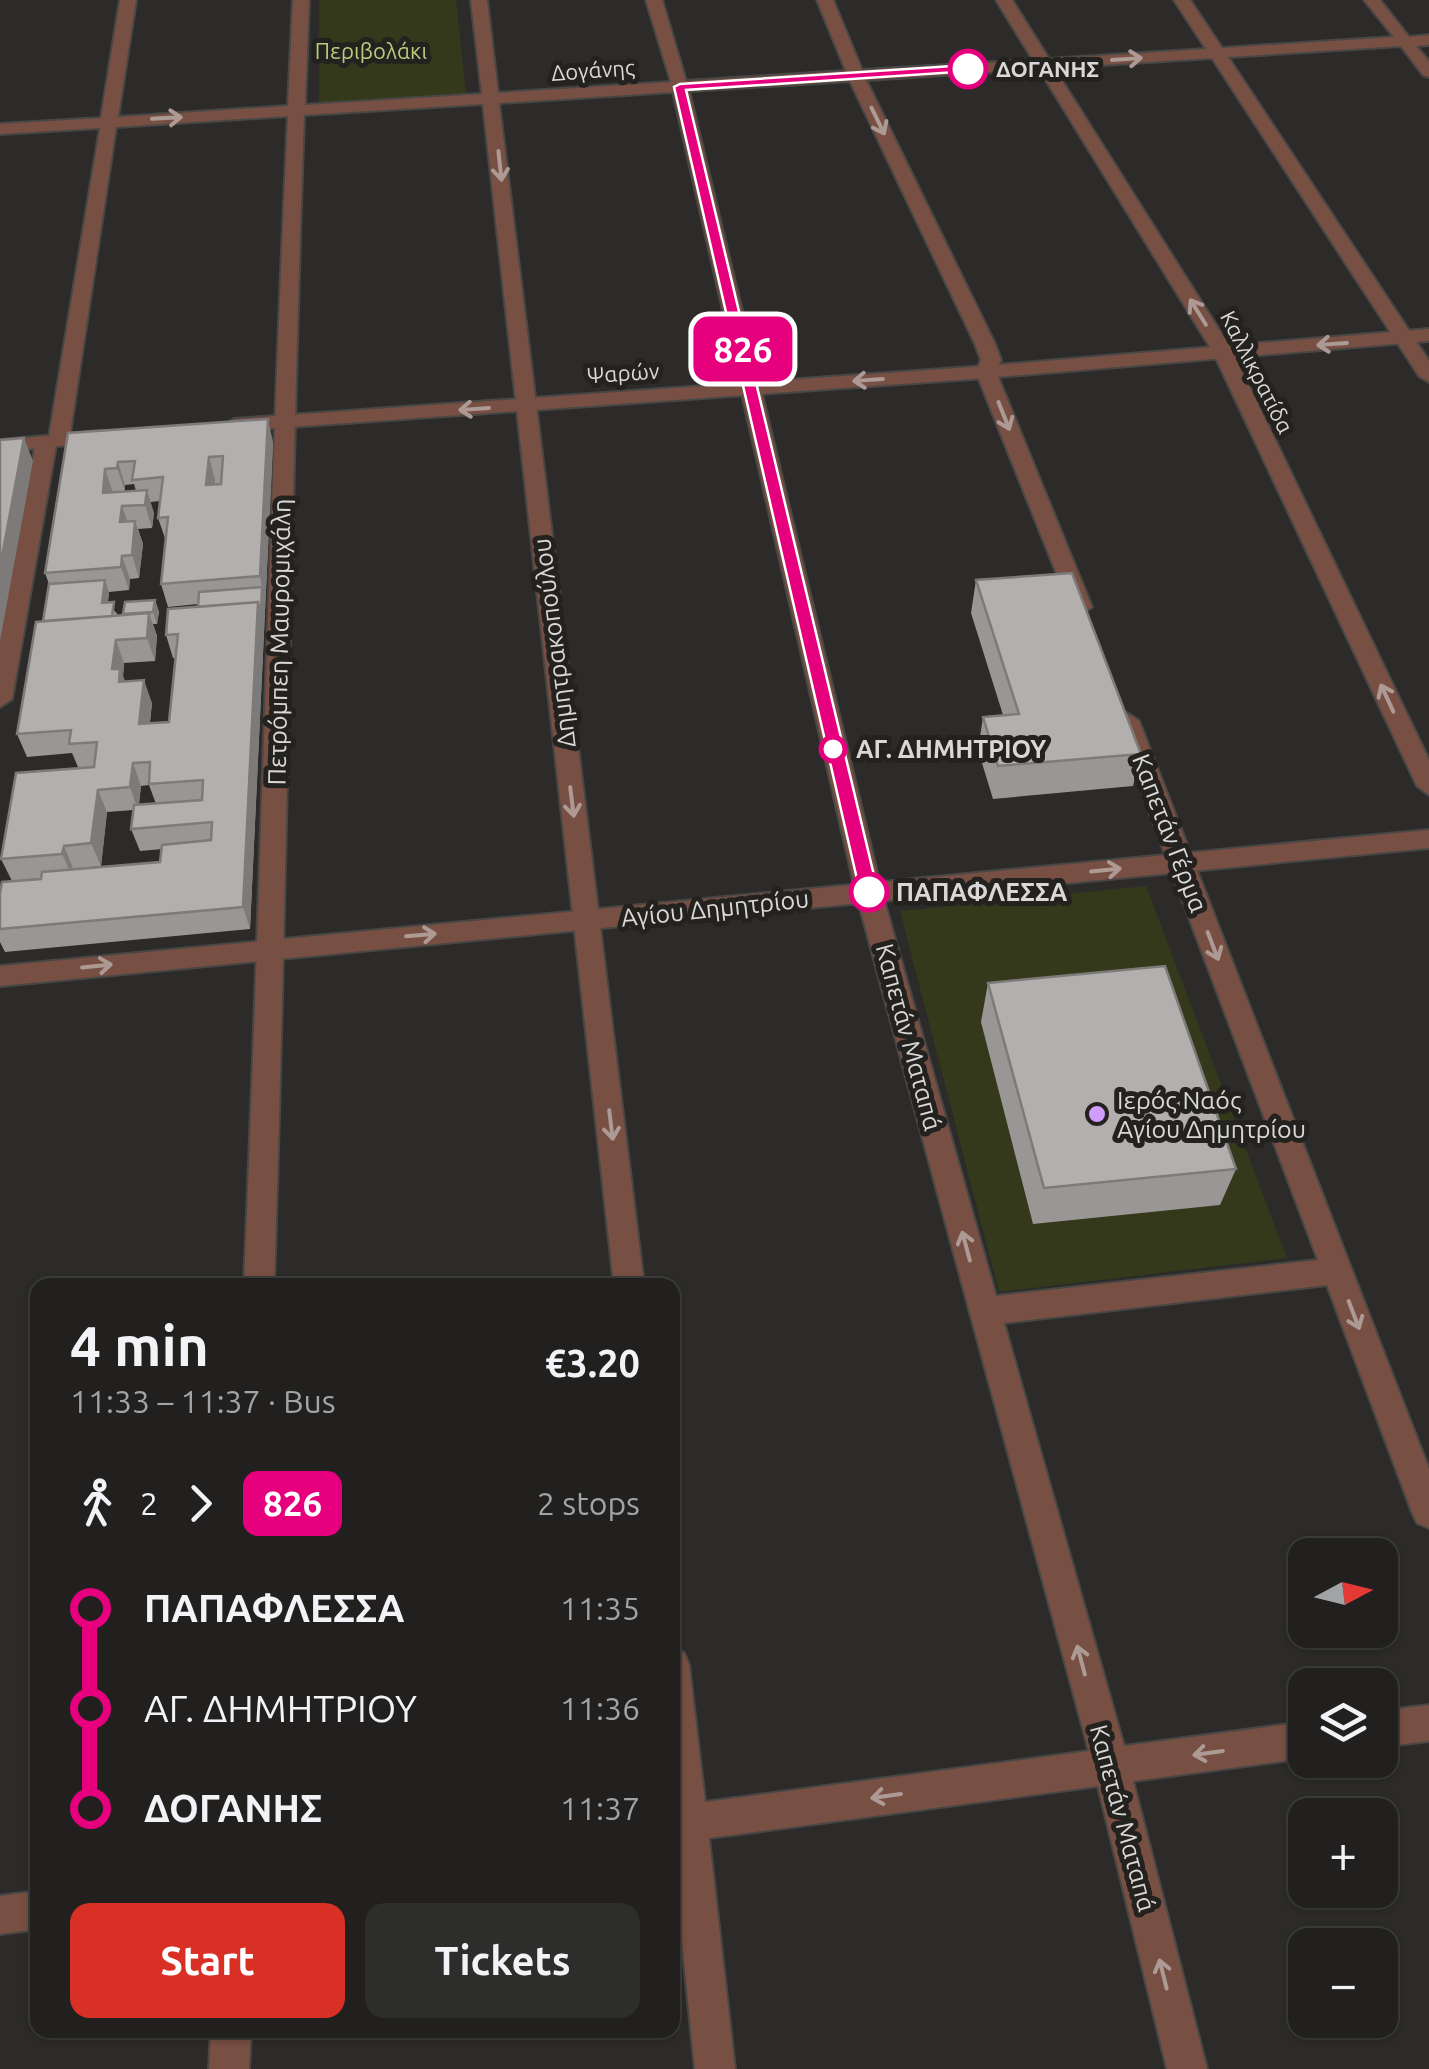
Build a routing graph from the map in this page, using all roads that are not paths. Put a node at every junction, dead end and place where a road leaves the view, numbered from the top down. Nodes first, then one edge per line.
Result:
1 (128, 0) edge
2 (301, 0) edge
3 (479, 0) edge
4 (654, 0) edge
5 (825, 0) edge
6 (1004, 0) edge
7 (1182, 0) edge
8 (1372, 0) edge
9 (1429, 40) edge
10 (1405, 41) junction
11 (1217, 53) junction
12 (1042, 64) junction
13 (1429, 72) edge
14 (856, 76) junction
15 (680, 87) junction
16 (493, 98) junction
17 (297, 110) junction
18 (108, 122) junction
19 (0, 129) edge
20 (1429, 336) edge
21 (1404, 338) junction
22 (1222, 352) junction
23 (986, 372) junction
24 (1429, 376) edge
25 (752, 388) junction
26 (526, 406) junction
27 (283, 421) junction
28 (208, 428) edge
29 (115, 436) edge
30 (52, 441) junction
31 (0, 446) edge
32 (1090, 629) edge
33 (0, 699) edge
34 (1120, 703) edge
35 (1429, 786) edge
36 (1429, 839) edge
37 (1181, 862) junction
38 (869, 892) junction
39 (588, 920) junction
40 (272, 948) junction
41 (0, 976) edge
42 (1337, 1271) junction
43 (259, 1278) edge
44 (628, 1278) edge
45 (984, 1311) junction
46 (1429, 1512) edge
47 (1429, 1723) edge
48 (1398, 1727) edge
49 (1288, 1742) edge
50 (1110, 1766) junction
51 (680, 1791) edge
52 (682, 1823) edge
53 (30, 1911) edge
54 (0, 1916) edge
55 (230, 2038) edge
56 (229, 2069) edge
57 (715, 2069) edge
58 (1187, 2069) edge

1 - 18 street
2 - 17 street, Πετρόμπεη Μαυρομιχάλη
3 - 16 street, Δημητρακοπούλου
4 - 15 street, Καπετάν Ματαπά
5 - 14 street
6 - 12 street, Καλλικρατίδα
7 - 11 street
8 - 10 street
9 - 10 street, Δογάνης
10 - 11 street, Δογάνης
10 - 13 street
12 -> 11 street, Δογάνης
11 - 21 street
12 - 14 street, Δογάνης
22 -> 12 street, Καλλικρατίδα
14 - 15 street, Δογάνης
14 -> 23 street
15 - 16 street, Δογάνης
15 - 25 street, Καπετάν Ματαπά
16 - 17 street, Δογάνης
16 -> 26 street, Δημητρακοπούλου
18 -> 17 street, Δογάνης
17 - 27 street, Πετρόμπεη Μαυρομιχάλη
18 - 19 street, Δογάνης
18 - 30 street
20 - 21 street, Ψαρών
21 -> 22 street, Ψαρών
21 - 24 street
22 - 23 street, Ψαρών
35 -> 22 street, Καλλικρατίδα
23 -> 25 street, Ψαρών
23 -> 32 street
25 - 26 street, Ψαρών
25 - 38 street, Καπετάν Ματαπά
26 -> 27 street, Ψαρών
26 -> 39 street, Δημητρακοπούλου
27 - 28 street, Ψαρών
27 - 40 street, Πετρόμπεη Μαυρομιχάλη
29 - 30 street
30 - 31 street
30 - 33 street
34 - 37 street, Καπετάν Γέρμα
36 - 37 street, Αγίου Δημητρίου
38 -> 37 street, Αγίου Δημητρίου
37 -> 42 street, Καπετάν Γέρμα
38 - 39 street, Αγίου Δημητρίου
45 -> 38 street, Καπετάν Ματαπά
40 -> 39 street, Αγίου Δημητρίου
39 -> 44 street, Δημητρακοπούλου
41 -> 40 street, Αγίου Δημητρίου
40 - 43 street, Πετρόμπεη Μαυρομιχάλη
42 - 45 street
42 -> 46 street, Καπετάν Γέρμα
50 -> 45 street, Καπετάν Ματαπά
47 - 48 street
49 -> 50 street
50 -> 52 street
58 -> 50 street, Καπετάν Ματαπά
51 - 52 street
52 - 57 street
53 - 54 street
55 - 56 street

